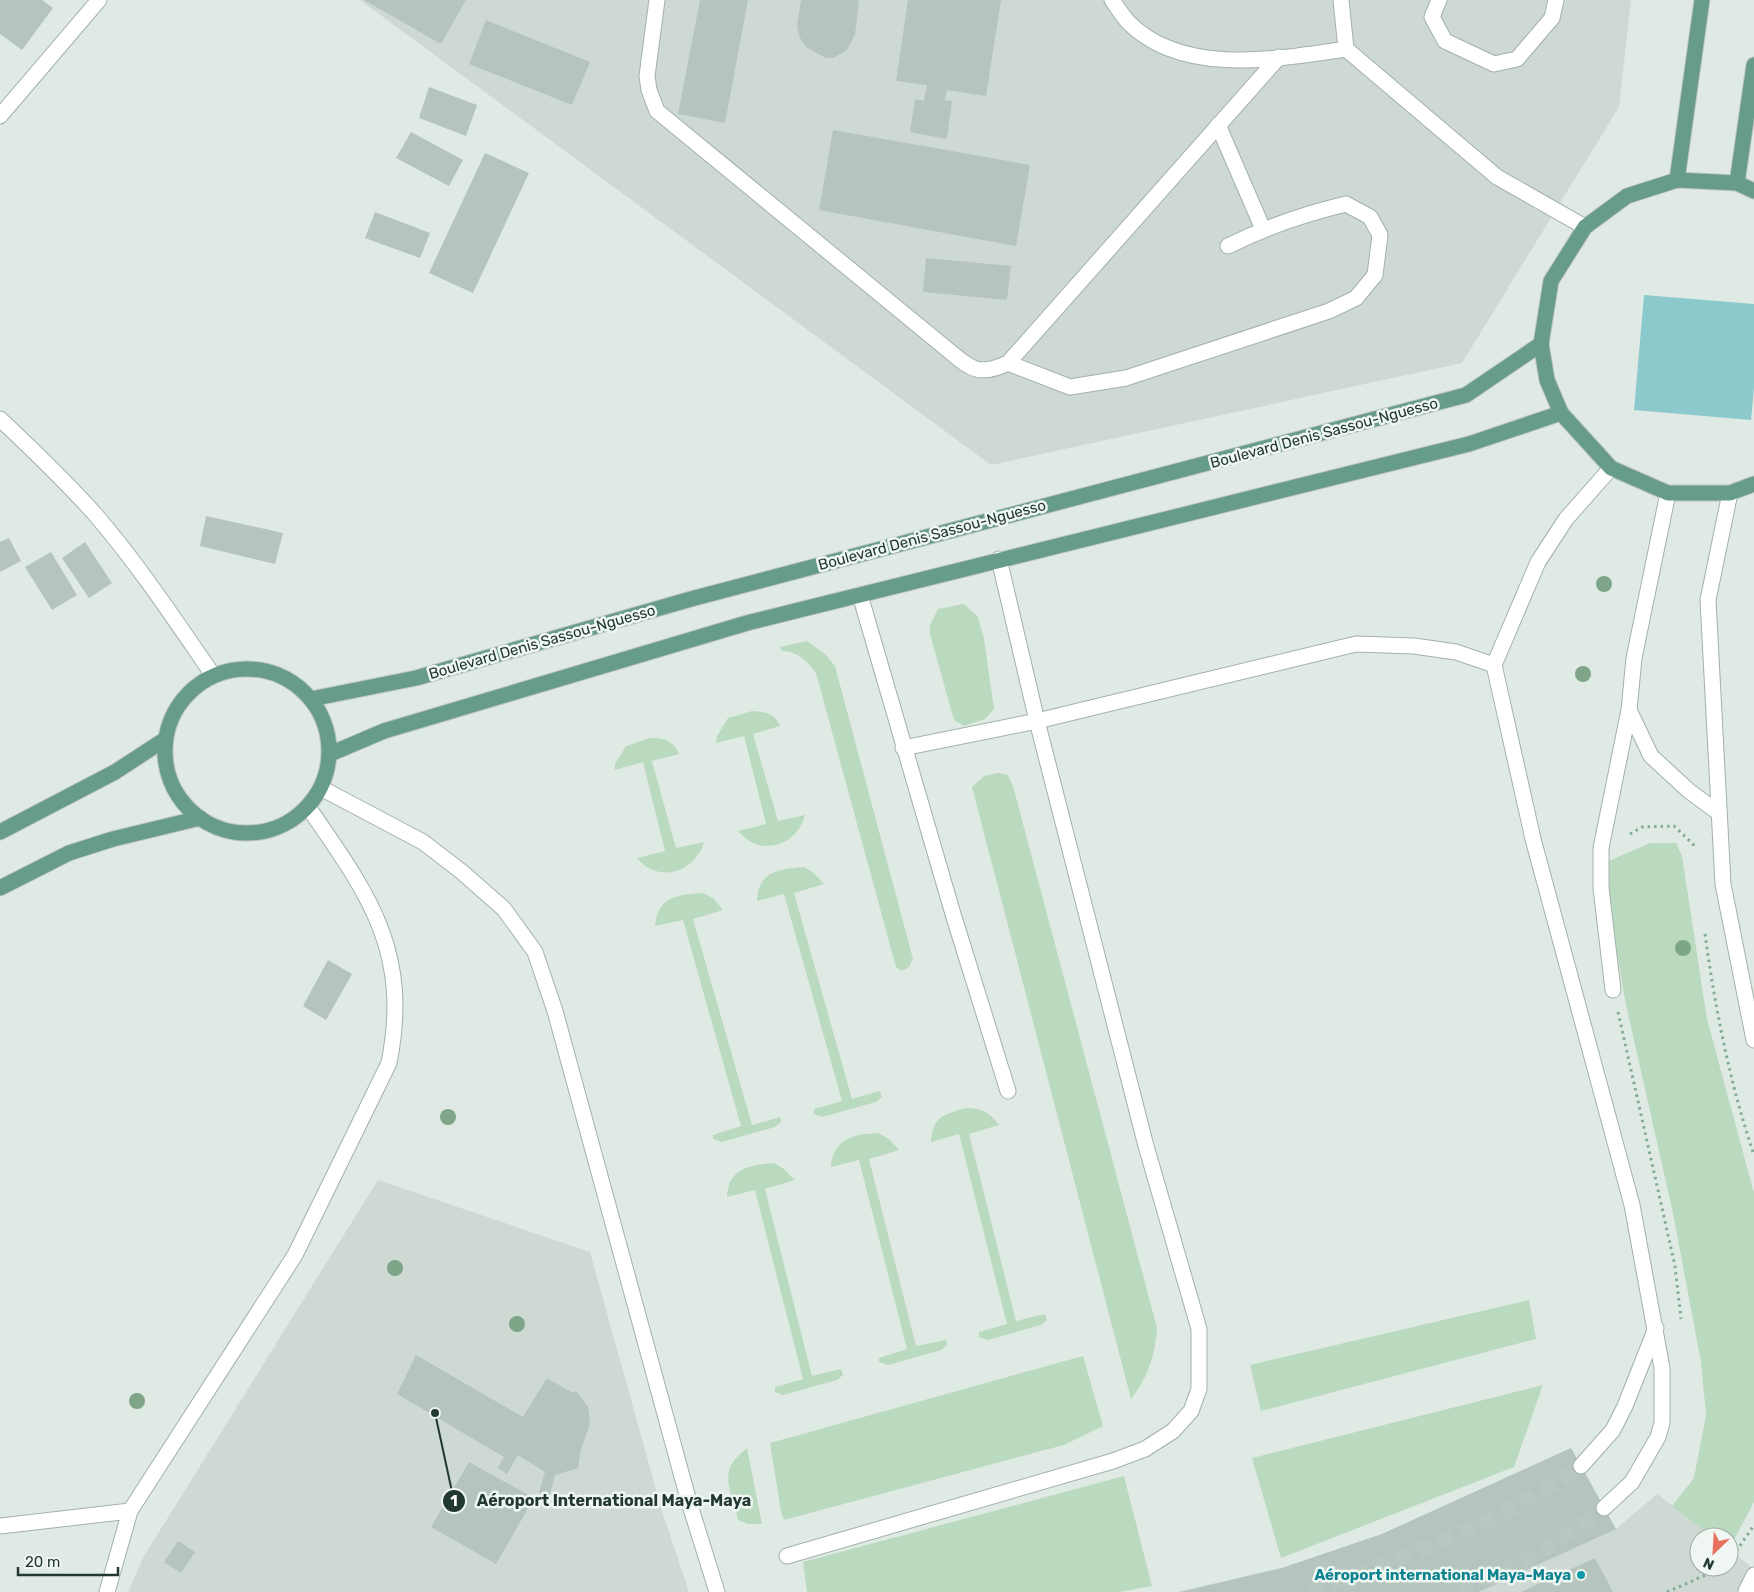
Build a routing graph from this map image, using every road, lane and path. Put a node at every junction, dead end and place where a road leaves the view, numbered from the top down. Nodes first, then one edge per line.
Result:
1 (99, 0) edge
2 (657, 0) edge
3 (1112, 0) edge
4 (1340, 0) edge
5 (1439, 0) edge
6 (1556, 0) edge
7 (1702, 0) edge
8 (1346, 49) junction
9 (1278, 57) junction
10 (1754, 65) edge
11 (0, 116) edge
12 (1218, 125) junction
13 (1677, 180) junction
14 (1737, 183) junction
15 (1754, 191) edge
16 (1585, 227) junction
17 (1263, 229) junction
18 (1228, 246) dead end
19 (1541, 344) junction
20 (1008, 363) junction
21 (1561, 414) junction
22 (0, 419) edge
23 (1611, 468) junction
24 (1754, 484) edge
25 (1668, 493) junction
26 (1730, 493) junction
27 (999, 559) junction
28 (860, 595) junction
29 (1494, 665) junction
30 (213, 675) junction
31 (311, 699) junction
32 (1629, 710) junction
33 (1038, 721) junction
34 (164, 740) junction
35 (903, 748) junction
36 (330, 754) junction
37 (321, 788) junction
38 (308, 807) junction
39 (1719, 813) junction
40 (200, 818) junction
41 (0, 832) edge
42 (1601, 848) junction
43 (1695, 854) dead end
44 (0, 888) edge
45 (1704, 929) dead end
46 (1613, 990) dead end
47 (1754, 1040) edge
48 (1008, 1091) dead end
49 (1754, 1155) edge
50 (1656, 1328) junction
51 (1581, 1466) tunnel mouth
52 (1604, 1508) tunnel mouth
53 (130, 1511) junction
54 (1754, 1524) edge
55 (0, 1526) edge
56 (1739, 1547) edge
57 (787, 1556) dead end
58 (1754, 1575) edge
59 (1701, 1577) edge
60 (1746, 1591) edge
61 (107, 1592) edge
62 (716, 1592) edge
63 (1667, 1592) edge

1 - 11 street
2 - 20 street
3 - 9 street
4 - 8 street
5 - 6 street
7 - 13 main road
8 - 9 street
8 - 16 street
9 - 12 street
10 - 14 main road
12 - 17 street
12 - 20 street
13 - 14 main road
13 - 16 main road
14 - 15 main road
16 - 19 main road
17 - 18 street
17 - 20 street
19 - 21 main road
19 - 31 main road, Boulevard Denis Sassou-Nguesso
21 - 23 main road
21 - 27 main road
22 - 30 street
23 - 25 main road
23 - 29 street
24 - 26 main road
25 - 26 main road
25 - 32 street
26 - 39 street
27 - 28 main road
27 - 33 street
28 - 35 street
28 - 36 main road
29 - 33 street
29 - 50 street
30 - 31 main road
30 - 34 main road
31 - 36 main road
32 - 39 street
32 - 42 street
33 - 35 street
33 - 57 street
34 - 40 main road
34 - 41 main road
35 - 48 street
36 - 37 main road
37 - 38 main road
37 - 62 street
38 - 40 main road
38 - 53 street
39 - 47 street
40 - 44 main road
42 - 43 path
42 - 46 street
45 - 49 path
50 - 51 street
50 - 52 street
53 - 55 street
53 - 61 street
54 - 56 path
58 - 60 street
59 - 63 path

